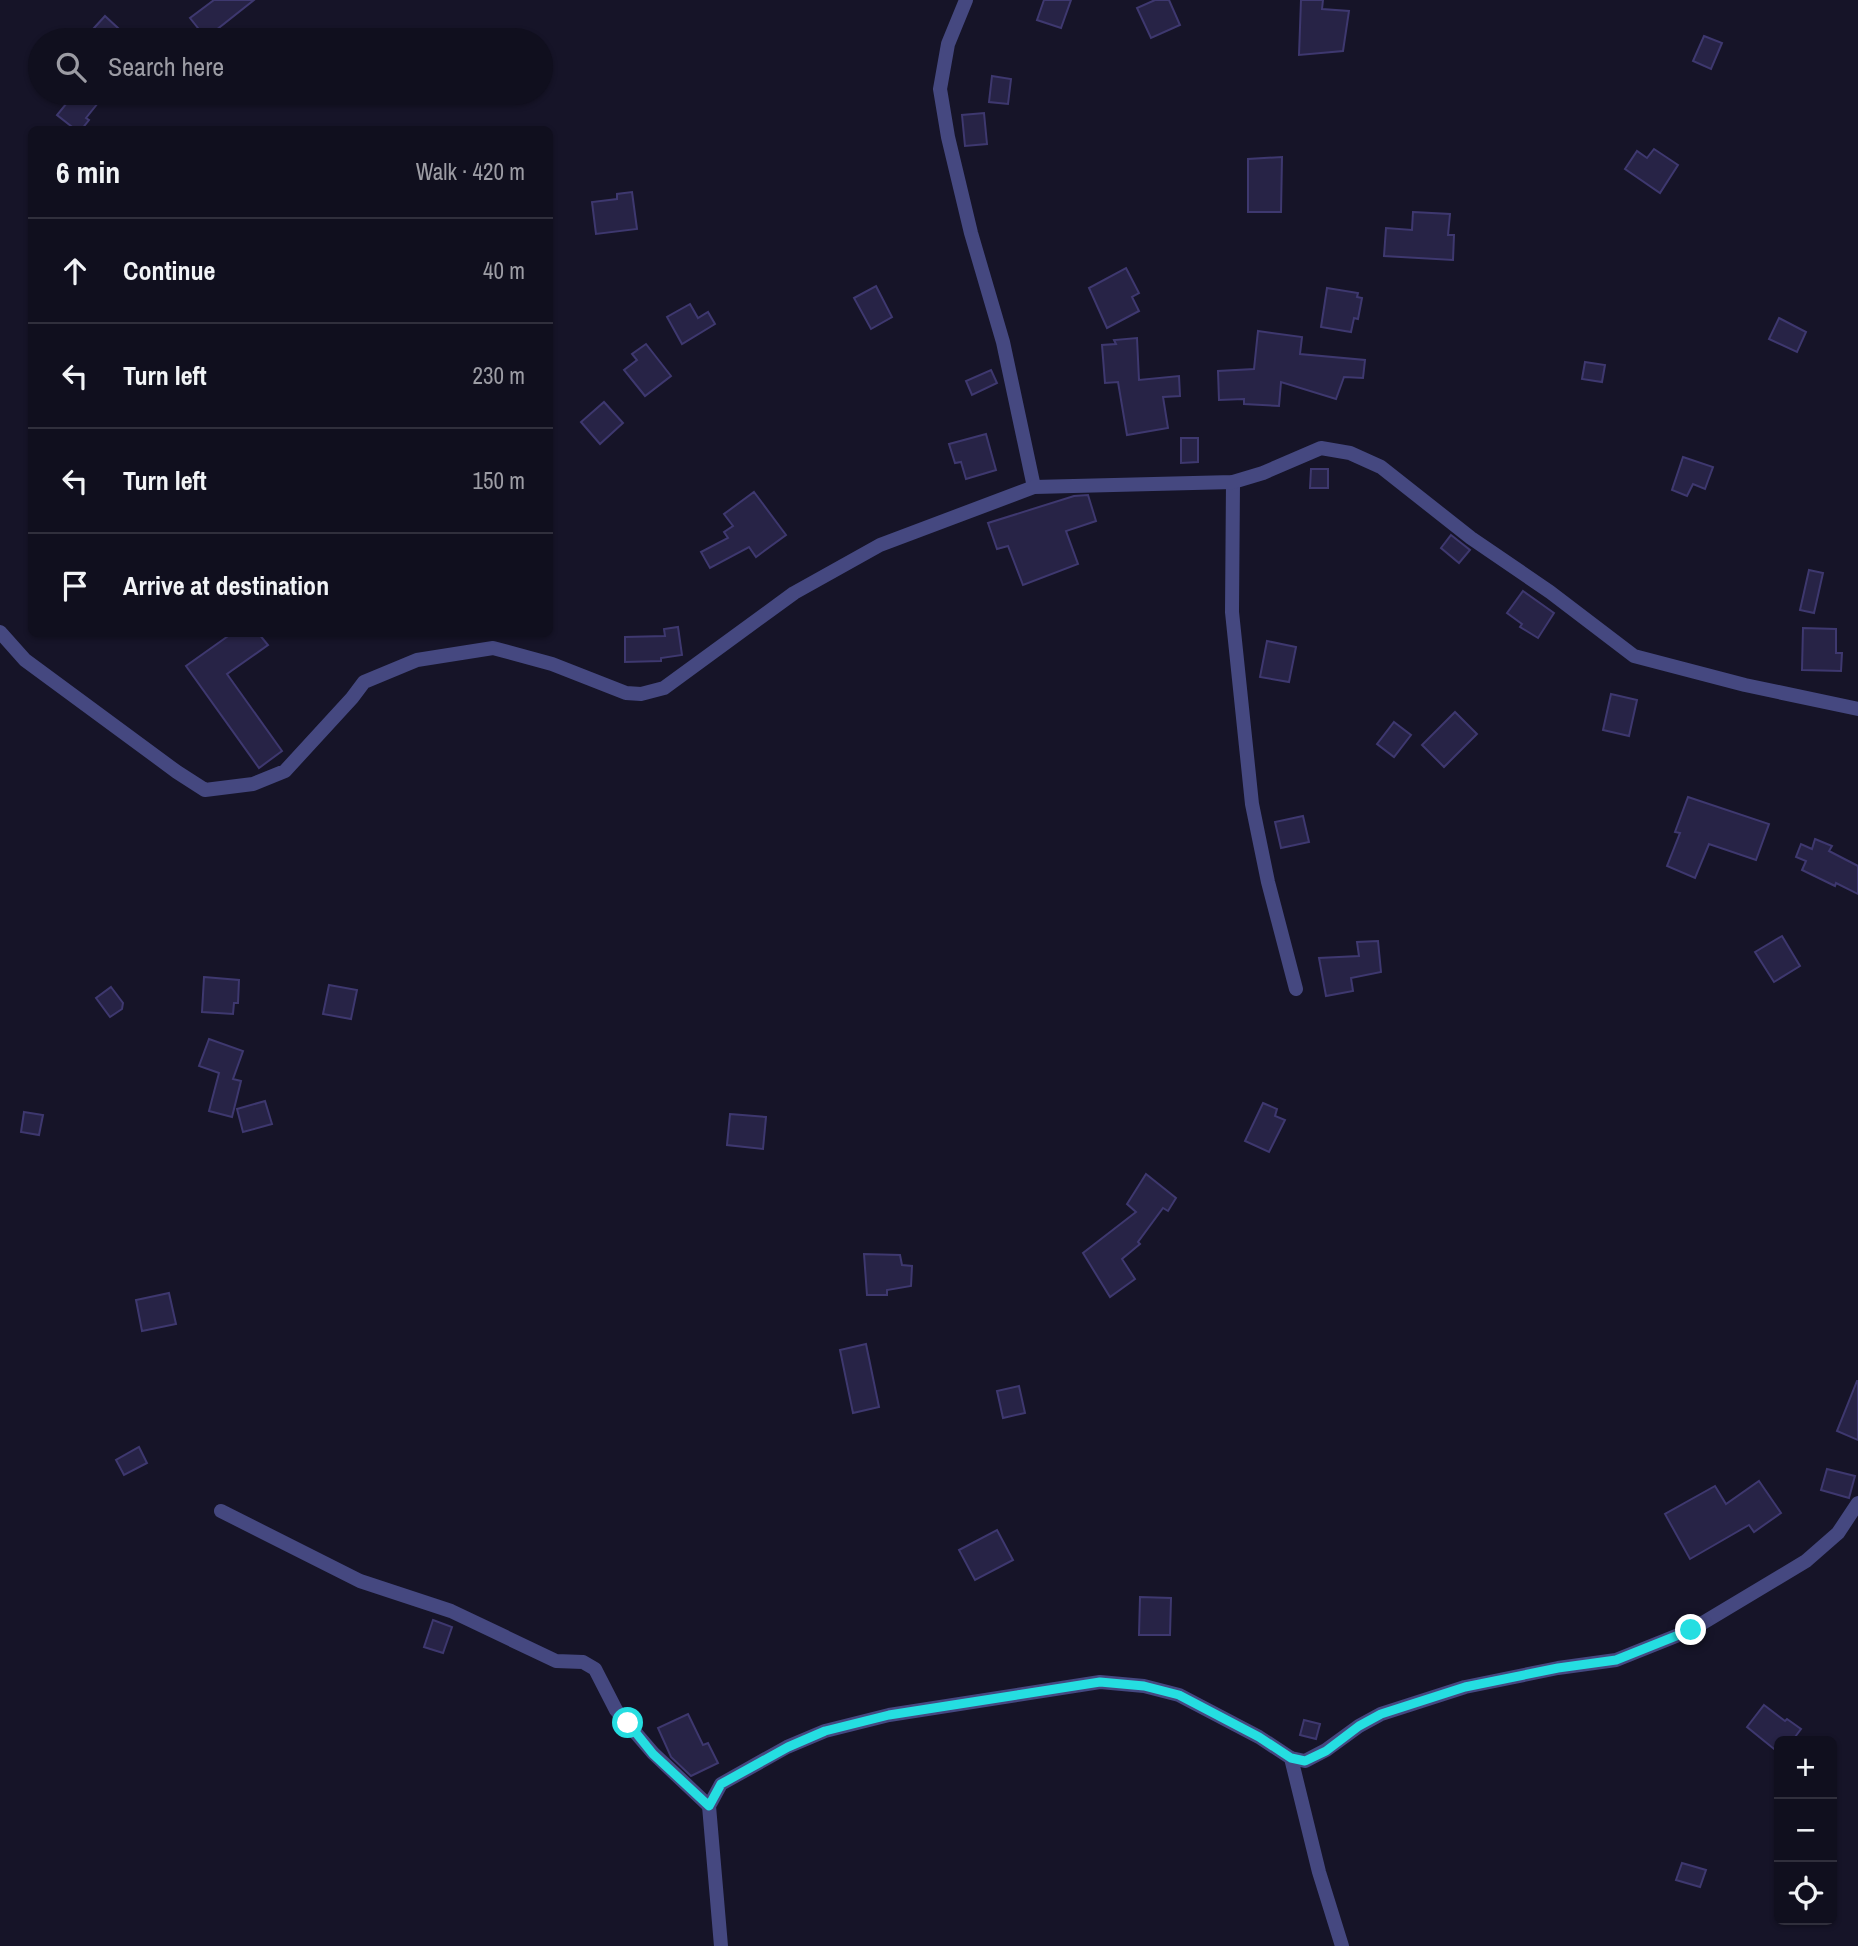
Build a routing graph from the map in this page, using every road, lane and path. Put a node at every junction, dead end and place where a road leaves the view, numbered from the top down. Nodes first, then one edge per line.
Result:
1 (966, 0) edge
2 (1233, 482) junction
3 (1034, 487) junction
4 (0, 632) edge
5 (1858, 709) edge
6 (1296, 989) dead end
7 (1858, 1503) edge
8 (220, 1511) dead end
9 (1291, 1758) junction
10 (709, 1806) junction
11 (721, 1946) edge
12 (1342, 1946) edge

1 - 3 street
2 - 3 street
2 - 5 street
2 - 6 street
3 - 4 street
7 - 9 street
8 - 10 street
9 - 10 street
9 - 12 street
10 - 11 street

